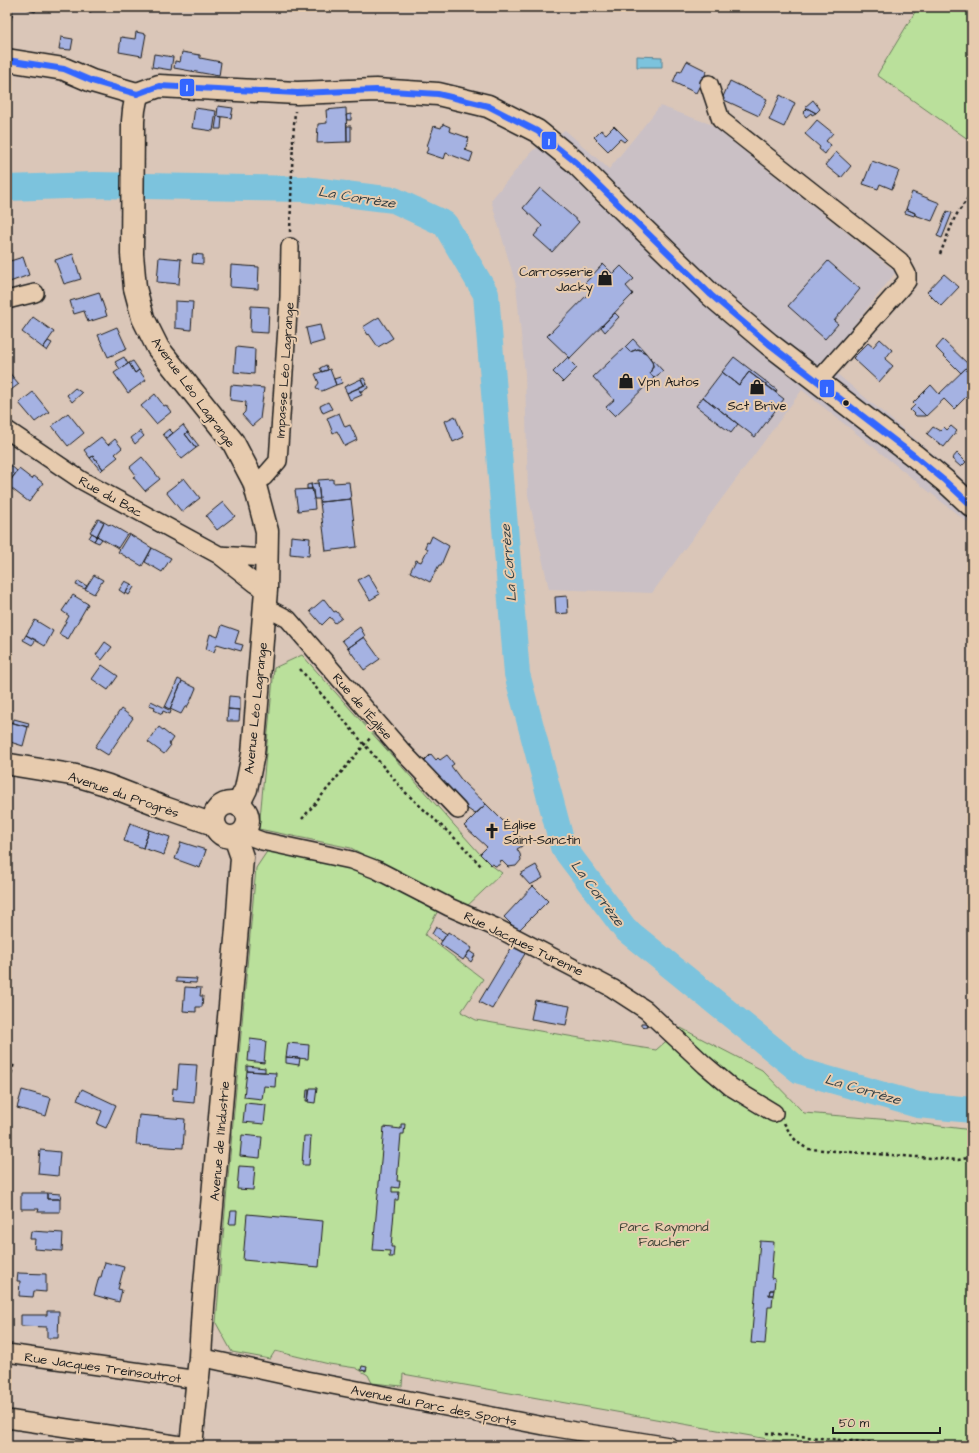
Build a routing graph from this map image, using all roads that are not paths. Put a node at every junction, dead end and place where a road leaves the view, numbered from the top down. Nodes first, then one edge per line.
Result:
1 (7, 60) edge
2 (709, 84) dead end
3 (137, 94) junction
4 (290, 247) dead end
5 (35, 293) dead end
6 (7, 300) edge
7 (818, 381) junction
8 (7, 430) edge
9 (254, 482) junction
10 (972, 506) edge
11 (219, 556) junction
12 (266, 558) junction
13 (266, 599) junction
14 (7, 764) edge
15 (238, 805) junction
16 (458, 810) dead end
17 (215, 825) junction
18 (240, 834) junction
19 (774, 1113) road end
20 (7, 1353) edge
21 (200, 1357) junction
22 (198, 1380) junction
23 (7, 1418) edge
24 (190, 1443) edge
25 (669, 1446) edge

1 - 3 main road
2 - 7 street
3 - 7 main road
3 - 9 main road, Avenue Léo Lagrange
4 - 9 street, Impasse Léo Lagrange
5 - 6 street
7 - 10 main road
8 - 11 street, Rue du Bac
9 - 12 main road, Avenue Léo Lagrange
11 - 12 street, Rue du Bac
11 - 13 street, Rue du Bac
12 - 13 main road, Avenue Léo Lagrange
13 - 15 main road, Avenue Léo Lagrange
13 - 16 street, Rue de l'Église
14 - 17 street, Avenue du Progrès
15 - 17 main road
15 - 18 main road
17 - 18 main road
18 - 19 street, Rue Jacques Turenne
18 - 21 main road, Avenue de l'Industrie
20 - 22 street, Rue Jacques Treinsoutrot
21 - 22 main road, Avenue de l'Industrie
21 - 25 street, Avenue du Parc des Sports
22 - 24 main road, Avenue de l'Industrie
23 - 24 street

